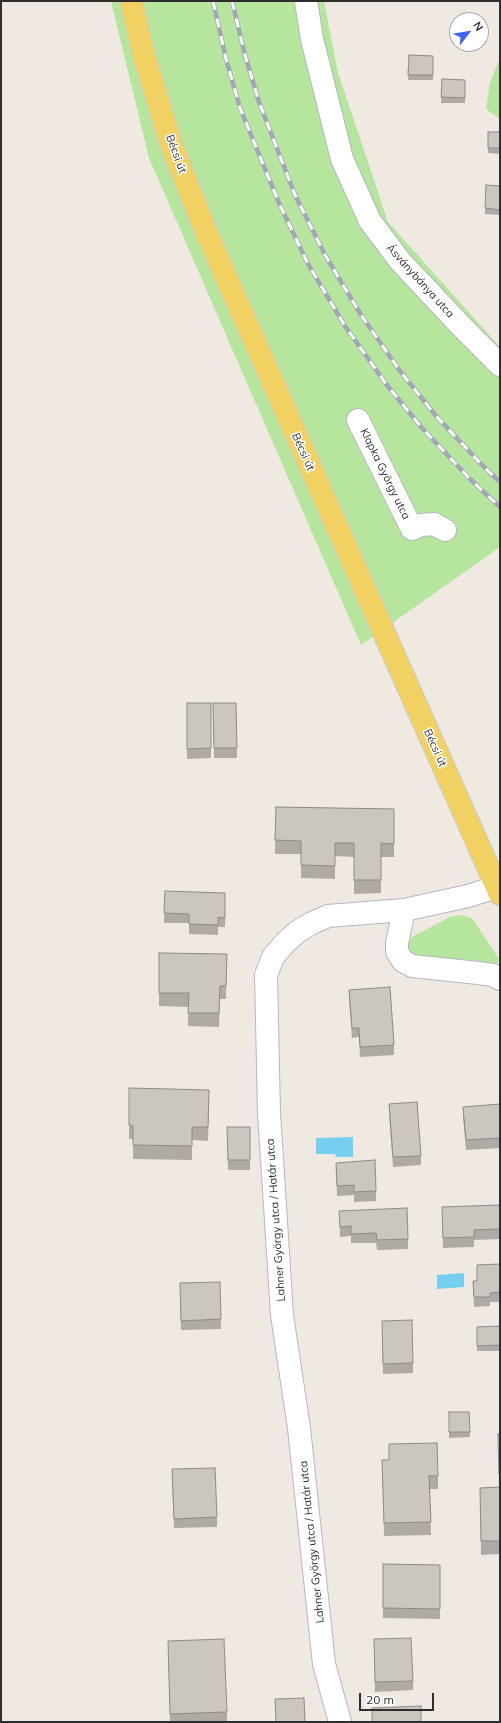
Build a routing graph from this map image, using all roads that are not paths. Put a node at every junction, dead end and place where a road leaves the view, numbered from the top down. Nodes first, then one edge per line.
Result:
1 (132, 1) edge
2 (306, 1) edge
3 (500, 364) edge
4 (358, 420) dead end
5 (445, 530) dead end
6 (498, 890) edge
7 (404, 910) junction
8 (500, 979) edge
9 (340, 1722) edge

1 - 6 main road, Bécsi út
2 - 3 street, Ásványbánya utca
4 - 5 street, Klapka György utca
6 - 7 street, Lahner György utca / Határ utca
7 - 8 street
7 - 9 street, Lahner György utca / Határ utca

